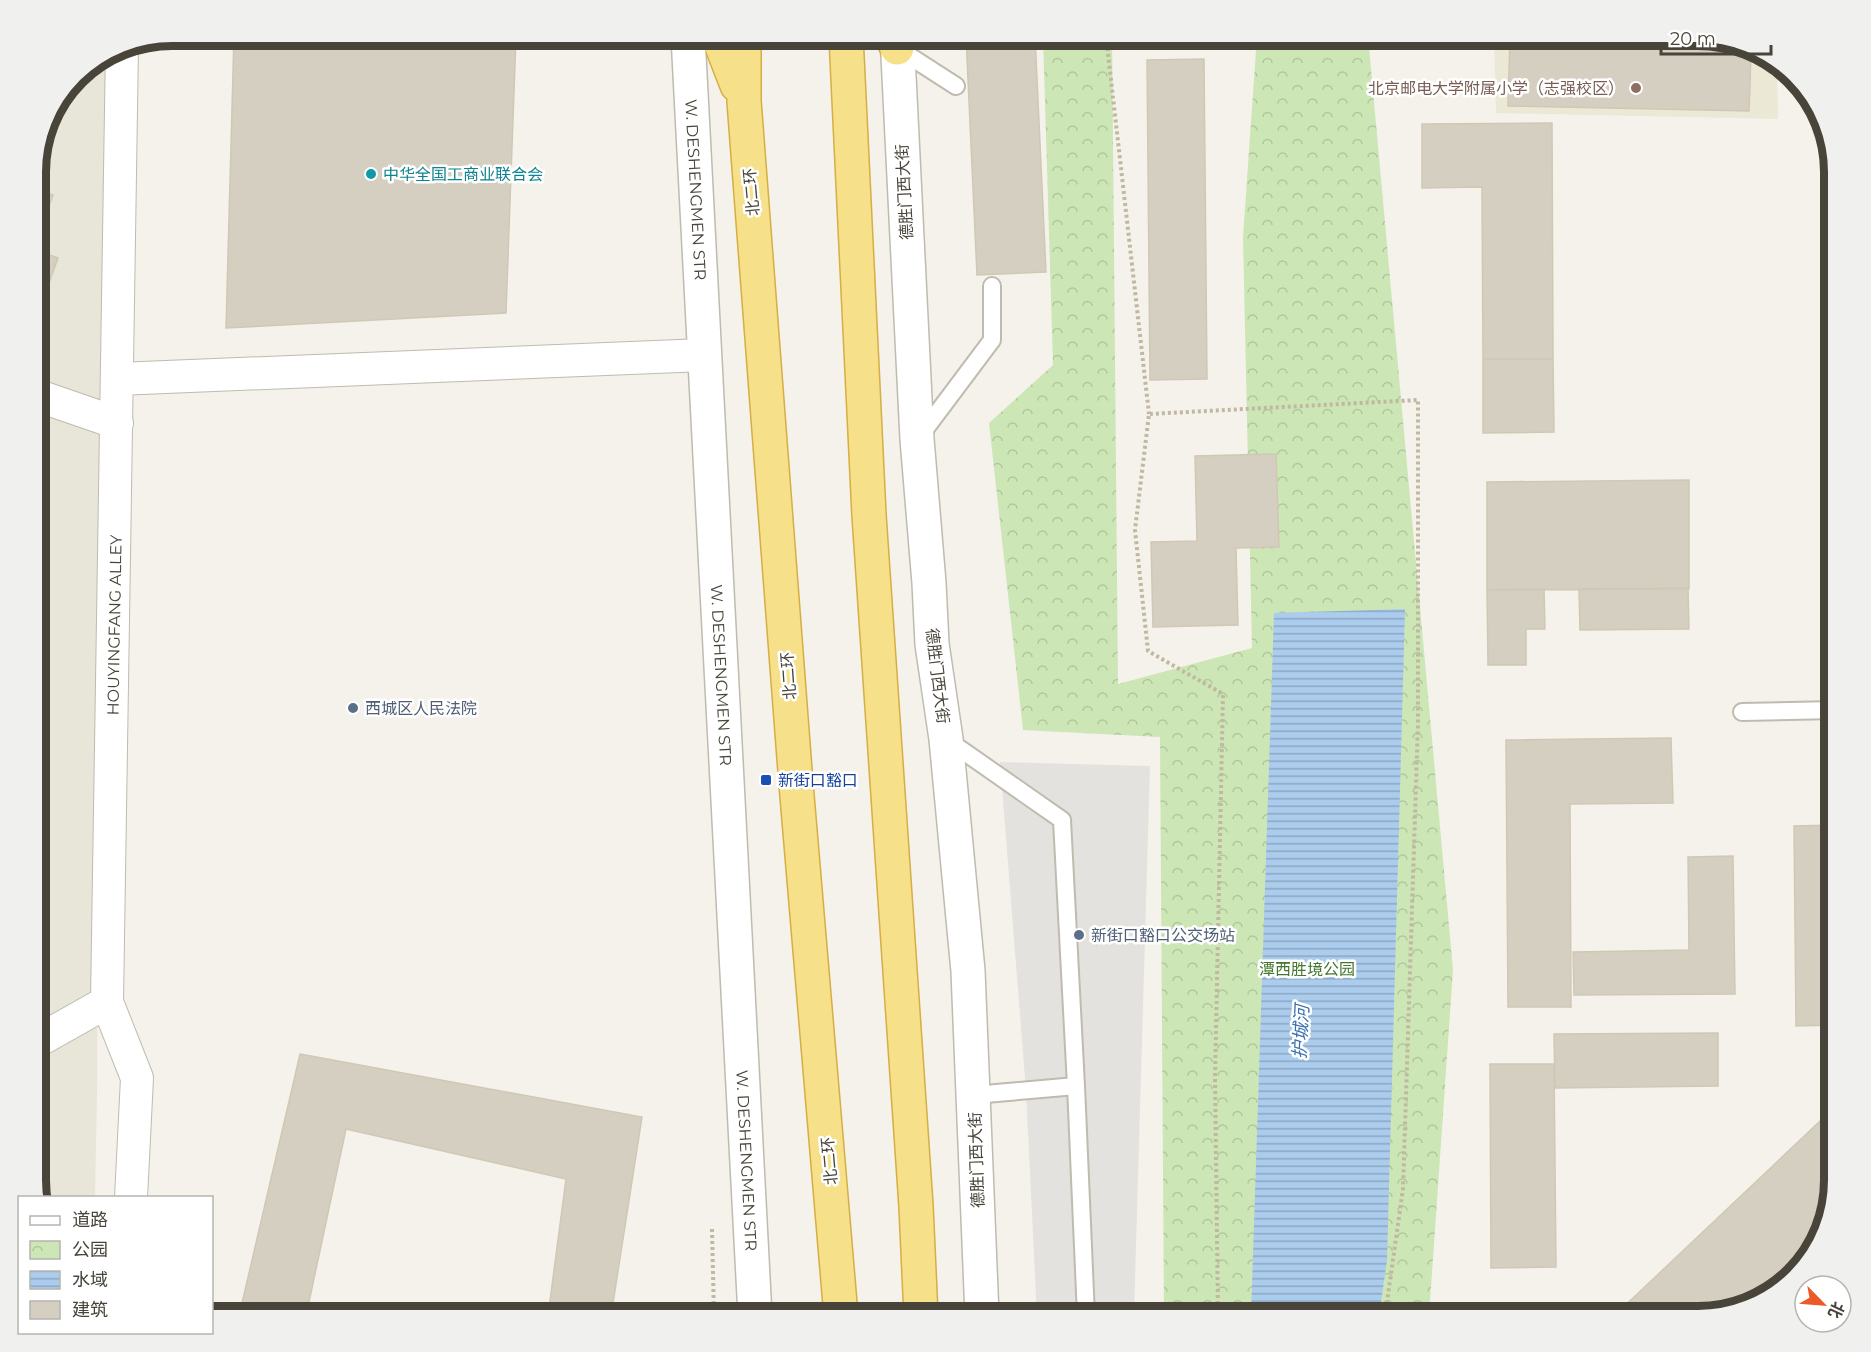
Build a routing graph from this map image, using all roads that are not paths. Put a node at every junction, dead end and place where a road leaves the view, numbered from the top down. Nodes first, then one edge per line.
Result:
1 (689, 47) edge
2 (722, 47) edge
3 (744, 47) edge
4 (846, 47) edge
5 (895, 47) edge
6 (904, 47) edge
7 (122, 57) edge
8 (956, 86) dead end
9 (744, 101) junction
10 (992, 286) dead end
11 (704, 355) junction
12 (118, 379) junction
13 (47, 399) edge
14 (117, 423) junction
15 (917, 439) junction
16 (1824, 711) edge
17 (1742, 712) dead end
18 (946, 739) junction
19 (107, 1002) junction
20 (47, 1036) edge
21 (1076, 1086) junction
22 (974, 1095) junction
23 (131, 1196) edge
24 (754, 1306) edge
25 (840, 1306) edge
26 (920, 1306) edge
27 (982, 1306) edge
28 (1086, 1306) edge

1 - 11 street, W. DESHENGMEN STR
2 - 9 highway
3 - 9 highway, 北二环
4 - 26 highway
5 - 15 street, 德胜门西大街
6 - 8 lane
7 - 12 street, HOUYINGFANG ALLEY
9 - 25 highway, 北二环
10 - 15 lane
11 - 12 street
11 - 24 street, W. DESHENGMEN STR
12 - 14 street, HOUYINGFANG ALLEY
13 - 14 street
14 - 19 street, HOUYINGFANG ALLEY
15 - 18 street, 德胜门西大街
16 - 17 lane
18 - 21 lane
18 - 22 street, 德胜门西大街
19 - 20 street
19 - 23 street, HOUYINGFANG ALLEY
21 - 22 lane
21 - 28 lane
22 - 27 street, 德胜门西大街

